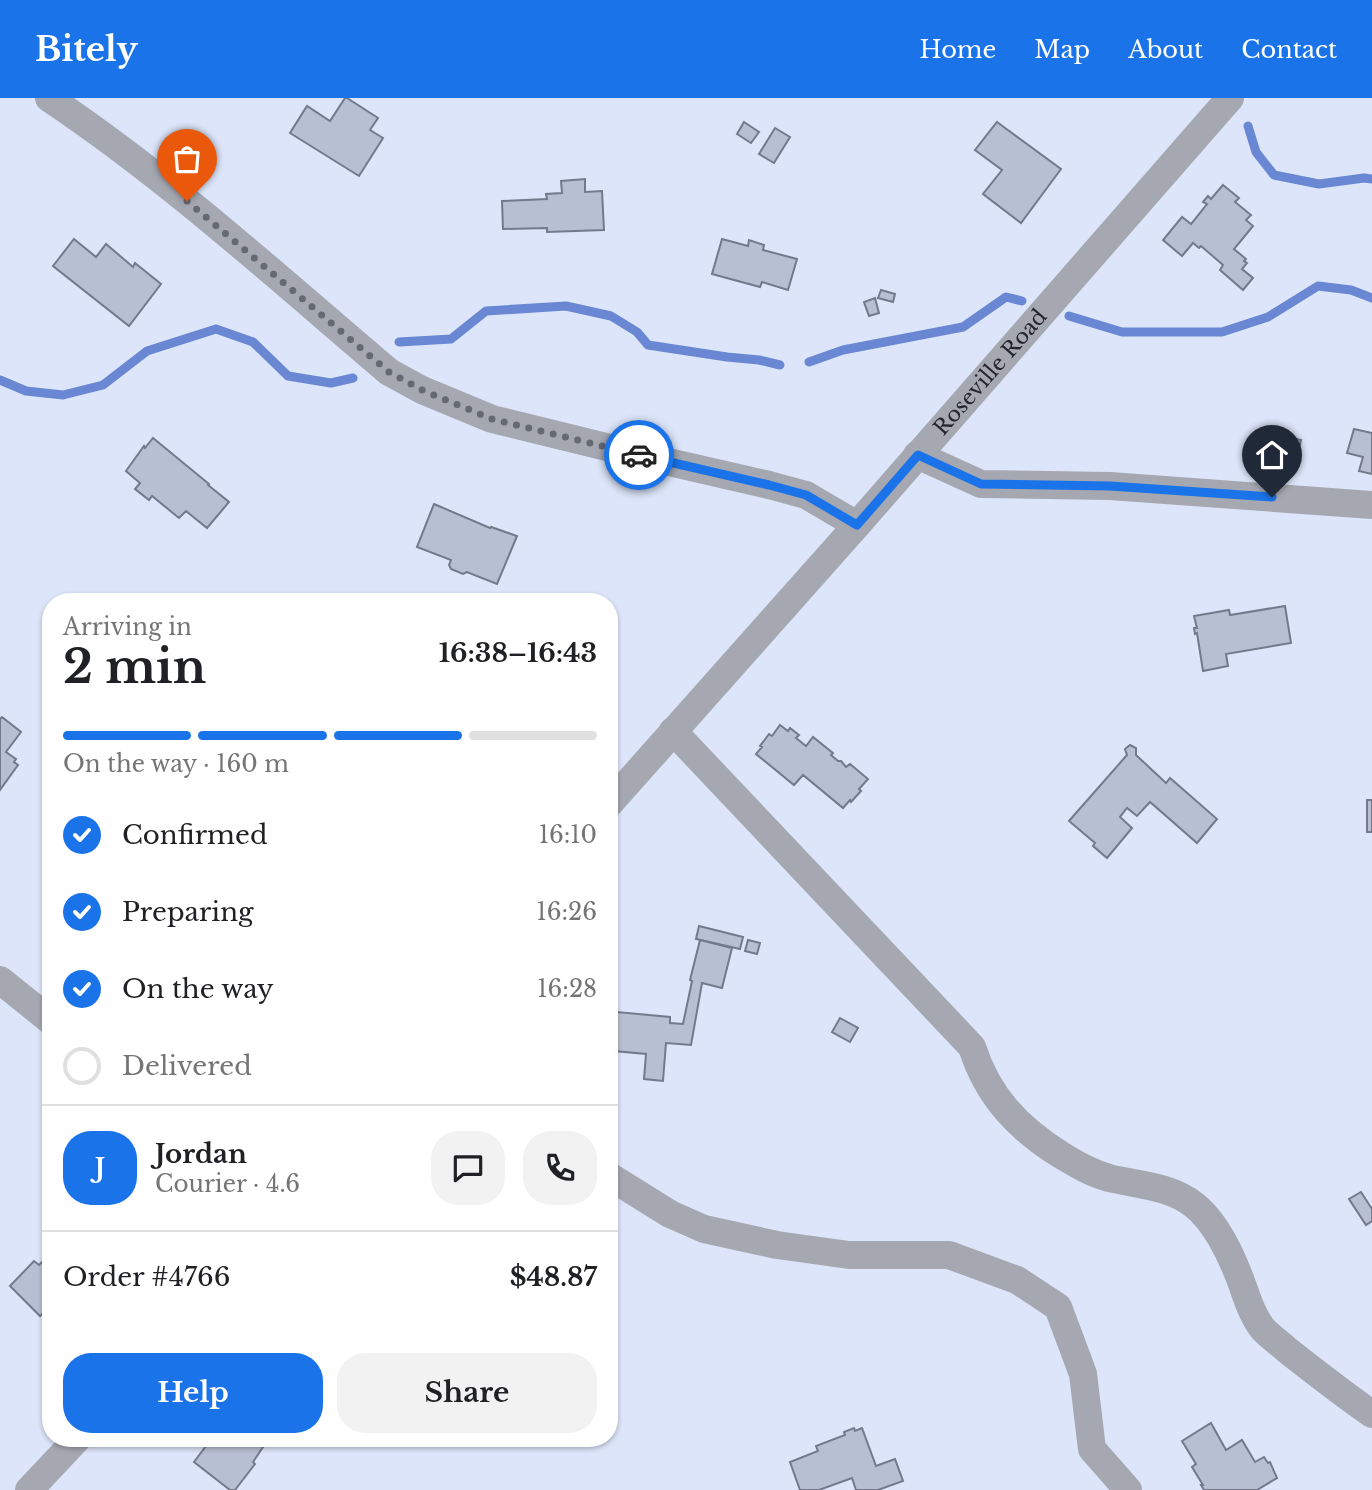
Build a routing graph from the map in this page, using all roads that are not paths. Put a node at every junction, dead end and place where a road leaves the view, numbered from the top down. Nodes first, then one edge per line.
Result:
1 (49, 98) edge
2 (1230, 98) edge
3 (918, 455) junction
4 (1372, 505) edge
5 (857, 525) junction
6 (673, 731) junction
7 (618, 794) edge
8 (0, 980) edge
9 (42, 1014) edge
10 (618, 1182) edge
11 (1372, 1414) edge
12 (70, 1447) edge
13 (29, 1490) edge
14 (1128, 1490) edge

1 - 5 street
2 - 3 street, Roseville Road
3 - 4 street
3 - 5 street, Roseville Road
5 - 6 street, Roseville Road
6 - 7 street, Roseville Road
6 - 11 street
8 - 9 street
10 - 14 street
12 - 13 street

